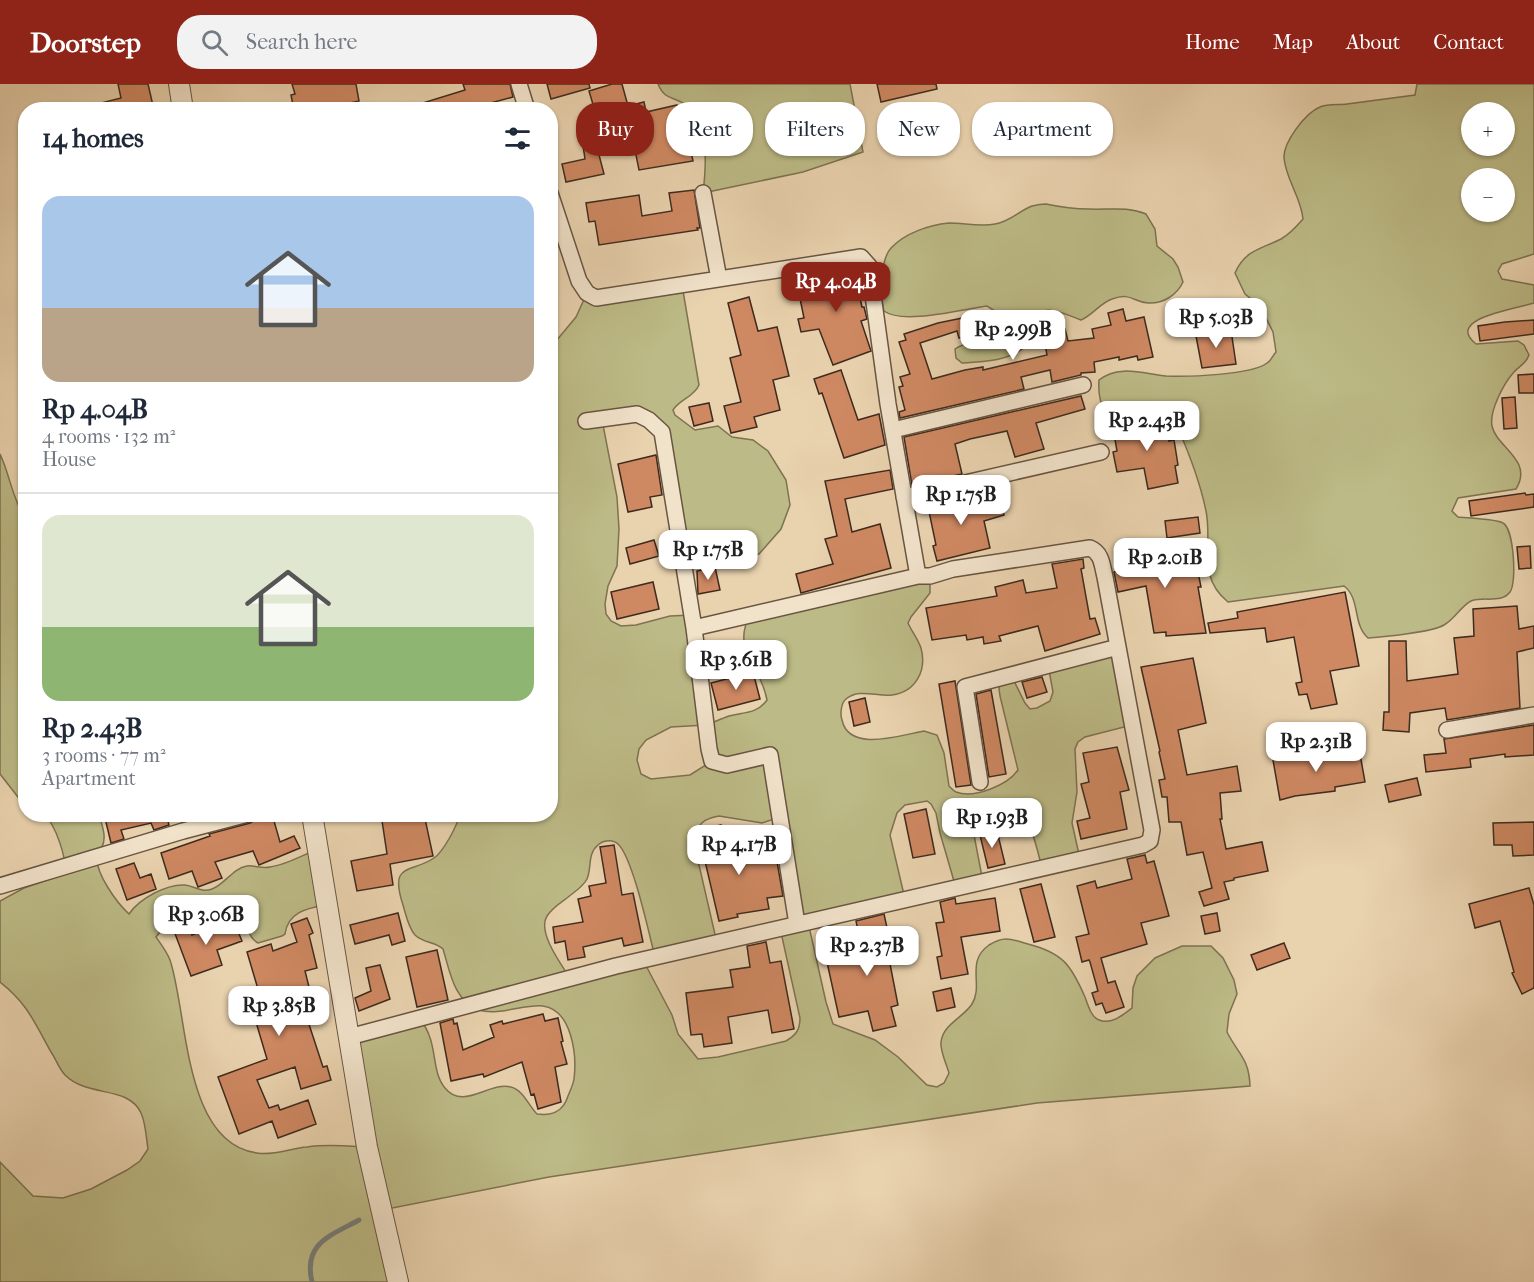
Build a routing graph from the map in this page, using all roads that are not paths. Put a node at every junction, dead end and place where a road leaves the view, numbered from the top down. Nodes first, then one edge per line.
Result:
1 (179, 84) edge
2 (519, 84) edge
3 (182, 102) edge
4 (524, 102) edge
5 (703, 193) dead end
6 (558, 217) edge
7 (719, 279) junction
8 (1083, 385) dead end
9 (586, 421) dead end
10 (893, 430) junction
11 (1101, 452) dead end
12 (904, 497) junction
13 (918, 576) junction
14 (694, 628) junction
15 (1118, 646) junction
16 (1534, 715) edge
17 (1447, 729) dead end
18 (980, 782) dead end
19 (217, 822) edge
20 (313, 822) edge
21 (0, 886) edge
22 (797, 924) junction
23 (349, 1037) junction
24 (398, 1282) edge

1 - 3 street
2 - 4 street
5 - 7 street
6 - 7 street
7 - 10 street
8 - 10 street
9 - 14 street
10 - 12 street
11 - 12 street
12 - 13 street
13 - 14 street
13 - 15 street
14 - 22 street
15 - 18 street
15 - 22 street
16 - 17 street
19 - 21 street
20 - 23 street
22 - 23 street
23 - 24 street

